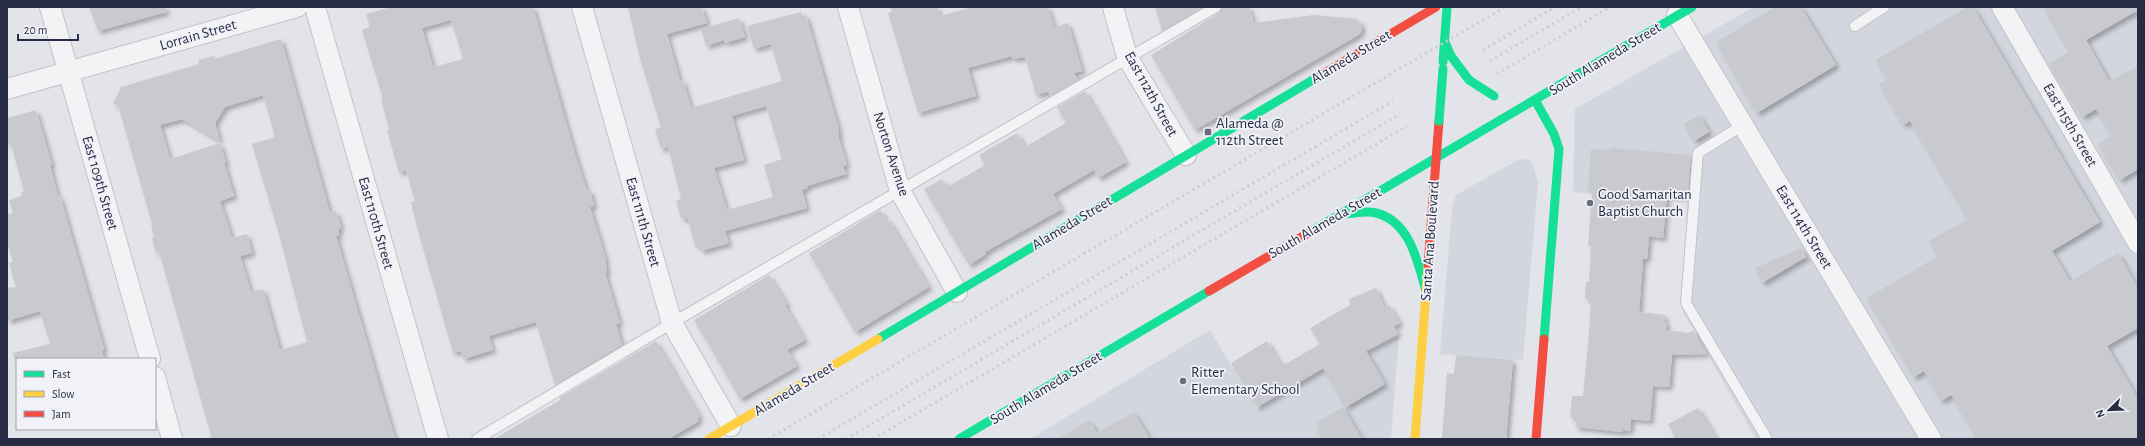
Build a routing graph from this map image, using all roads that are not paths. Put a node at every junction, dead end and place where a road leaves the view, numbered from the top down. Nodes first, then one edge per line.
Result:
1 (50, 7) edge
2 (297, 7) edge
3 (315, 7) edge
4 (582, 7) edge
5 (848, 7) edge
6 (1113, 7) edge
7 (1216, 7) edge
8 (1436, 7) edge
9 (1447, 7) edge
10 (1884, 7) edge
11 (2002, 7) edge
12 (1684, 11) edge
13 (1854, 26) dead end
14 (1444, 42) junction
15 (1127, 57) junction
16 (69, 72) junction
17 (7, 89) edge
18 (1535, 100) junction
19 (1743, 125) junction
20 (1186, 155) junction
21 (1436, 158) junction
22 (900, 191) junction
23 (1339, 214) junction
24 (2138, 243) edge
25 (1426, 291) junction
26 (957, 292) junction
27 (672, 323) junction
28 (150, 358) edge
29 (156, 381) edge
30 (732, 426) junction
31 (172, 439) edge
32 (438, 439) edge
33 (477, 439) edge
34 (709, 439) edge
35 (959, 439) edge
36 (1415, 439) edge
37 (1536, 439) edge
38 (1766, 439) edge
39 (1930, 439) edge

1 - 16 street, East 109th Street
2 - 16 street, Lorrain Street
3 - 32 street, East 110th Street
4 - 27 street, East 111th Street
5 - 22 street, Norton Avenue
6 - 15 street, East 112th Street
7 - 15 lane
8 - 20 street, Alameda Street
9 - 14 street, Santa Ana Boulevard
10 - 13 lane
11 - 24 street, East 115th Street
12 - 18 street, South Alameda Street
12 - 19 street, East 114th Street
14 - 18 street, bridge
14 - 21 street, Santa Ana Boulevard, bridge
15 - 20 street, East 112th Street
15 - 22 lane
16 - 17 street, Lorrain Street
16 - 28 street, East 109th Street
18 - 21 street, South Alameda Street
18 - 37 street
19 - 38 lane
19 - 39 street, East 114th Street
20 - 26 street, Alameda Street
21 - 23 street, South Alameda Street
21 - 25 street, Santa Ana Boulevard
22 - 26 street, Norton Avenue
22 - 27 lane
23 - 25 street
23 - 35 street, South Alameda Street
25 - 36 street, Santa Ana Boulevard
26 - 30 street, Alameda Street
27 - 30 street, East 111th Street
27 - 33 lane
29 - 31 street
30 - 34 street, Alameda Street

